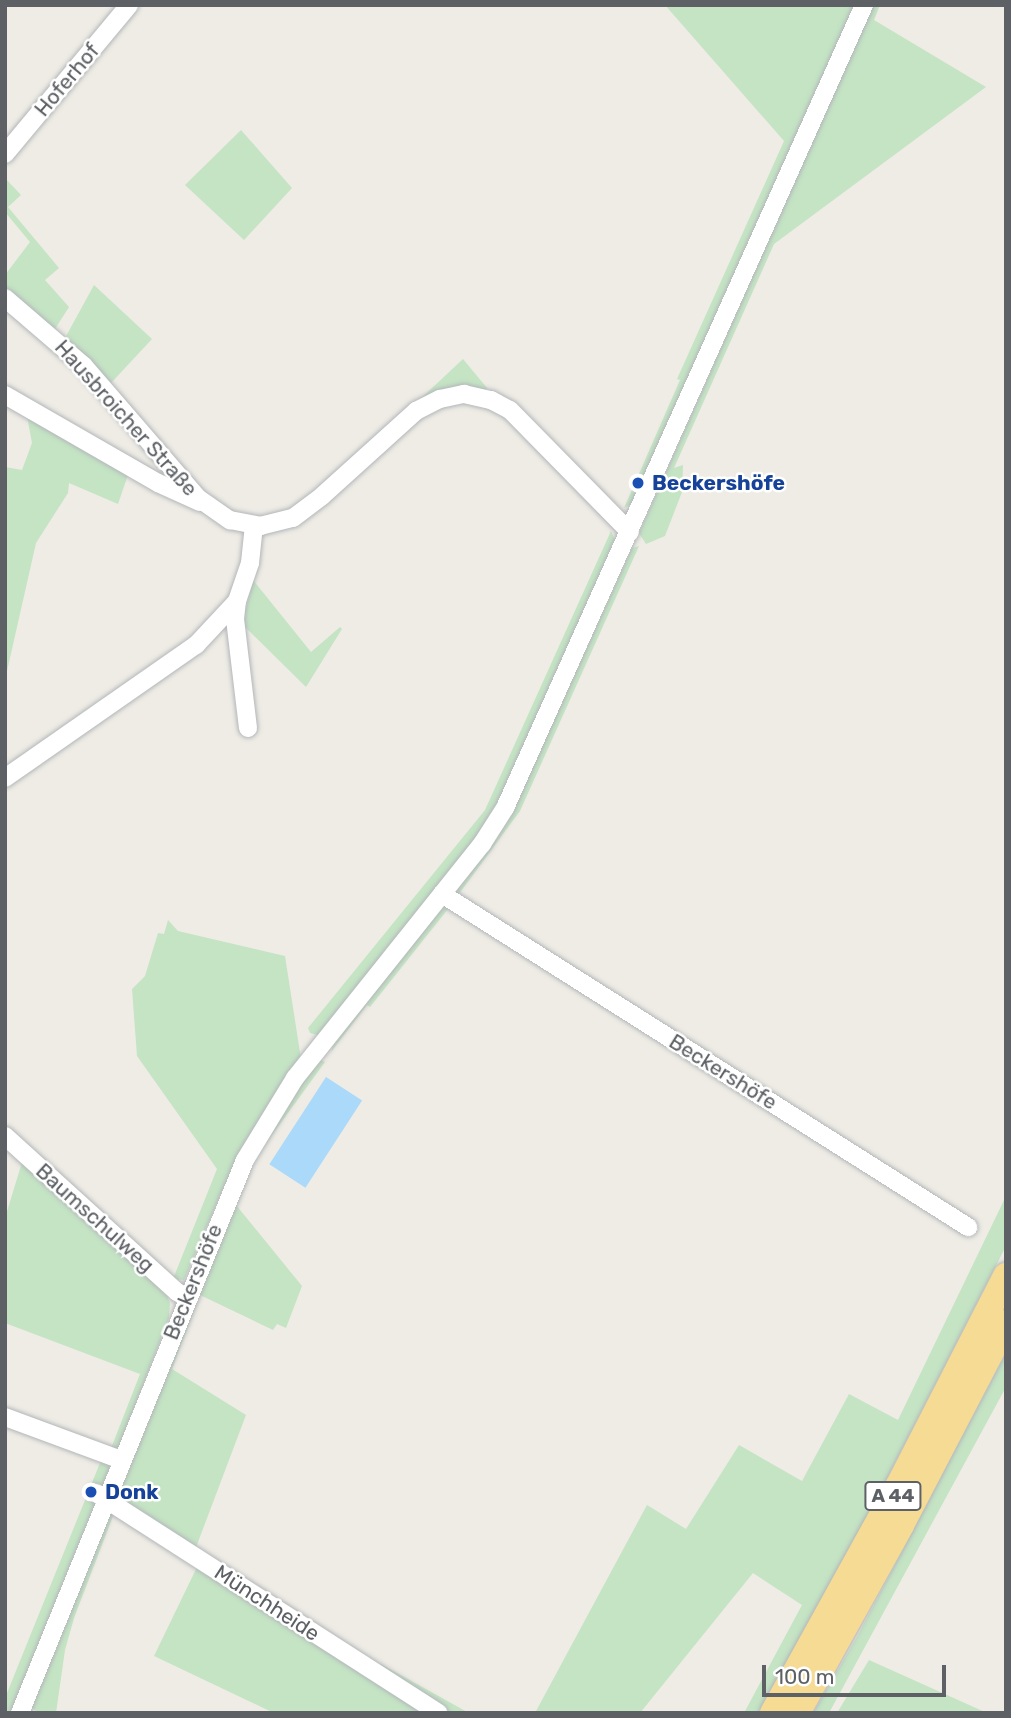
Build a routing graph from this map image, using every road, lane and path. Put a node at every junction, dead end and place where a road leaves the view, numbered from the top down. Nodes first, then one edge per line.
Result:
1 (129, 5) edge
2 (864, 5) edge
3 (5, 154) edge
4 (5, 298) edge
5 (5, 395) edge
6 (203, 502) junction
7 (254, 526) junction
8 (629, 532) junction
9 (237, 601) junction
10 (247, 728) dead end
11 (5, 778) edge
12 (442, 894) junction
13 (5, 1136) edge
14 (968, 1227) dead end
15 (1006, 1276) edge
16 (187, 1297) junction
17 (1006, 1323) edge
18 (5, 1418) edge
19 (121, 1460) junction
20 (101, 1496) junction
21 (20, 1713) edge
22 (439, 1713) edge
23 (773, 1713) edge
24 (797, 1713) edge

1 - 3 street, Hoferhof
2 - 8 street, Beckershöfe
4 - 6 street, Hausbroicher Straße
5 - 6 street
6 - 7 street, Hausbroicher Straße
7 - 8 street
7 - 9 street
8 - 12 street, Beckershöfe
9 - 10 street
9 - 11 street
12 - 14 street, Beckershöfe
12 - 16 street, Beckershöfe
13 - 16 street, Baumschulweg
15 - 23 highway, A 44
16 - 19 street, Beckershöfe
17 - 24 highway, A 44
18 - 19 street
19 - 20 street, Beckershöfe
20 - 21 street, Beckershöfe
20 - 22 street, Münchheide

